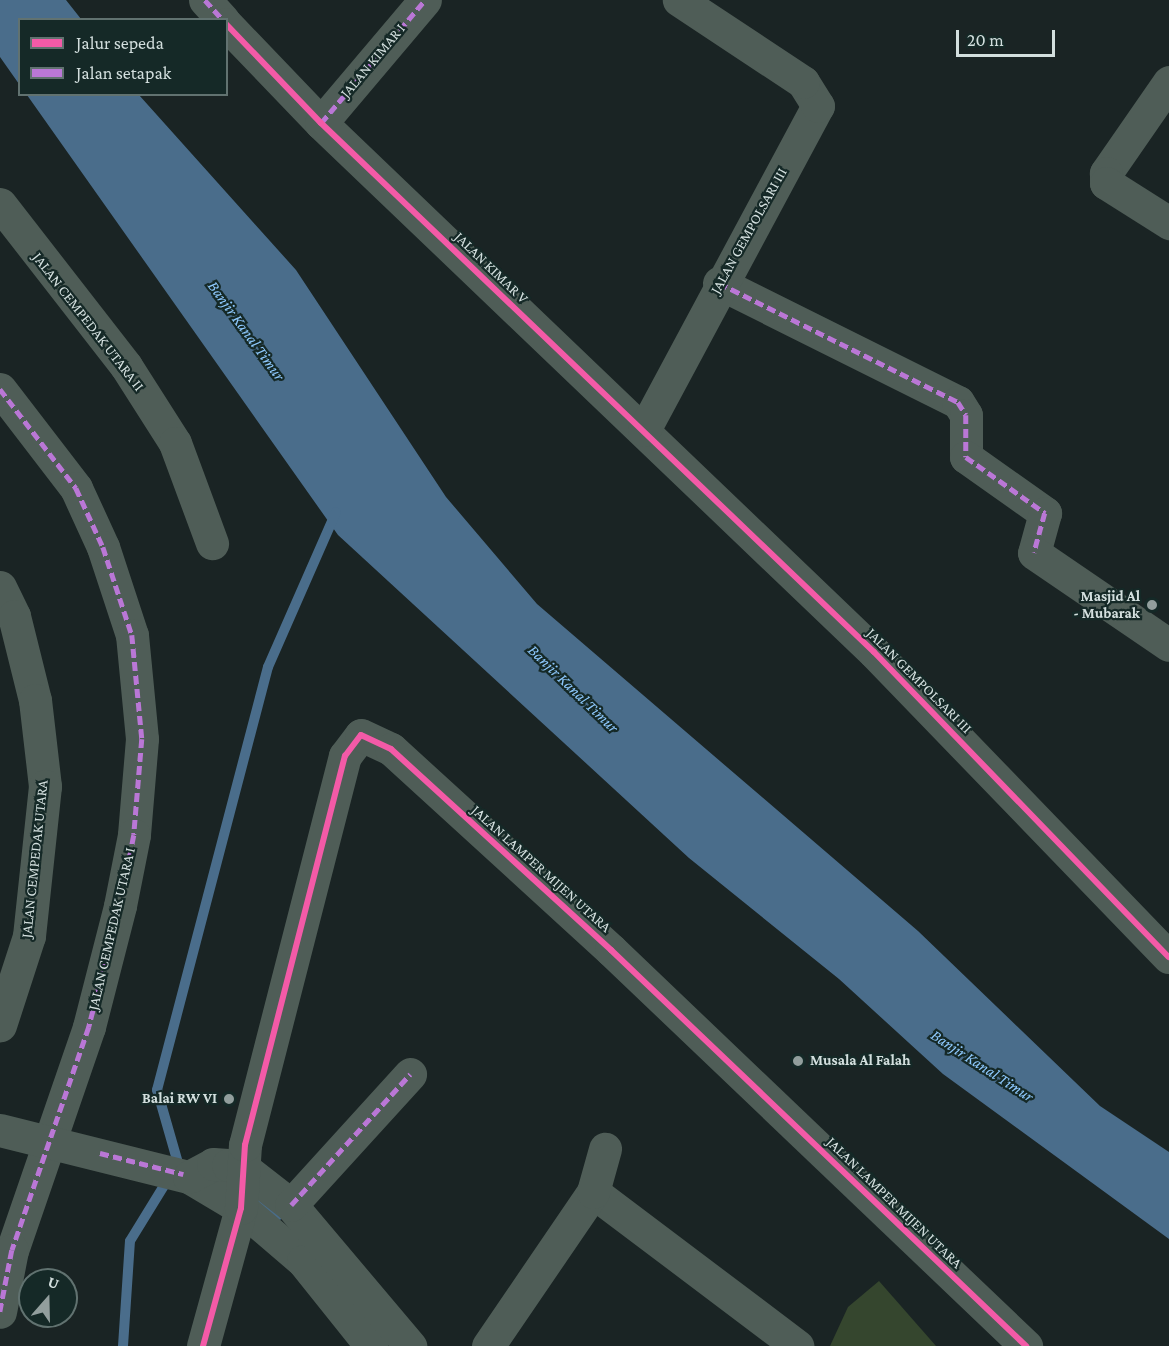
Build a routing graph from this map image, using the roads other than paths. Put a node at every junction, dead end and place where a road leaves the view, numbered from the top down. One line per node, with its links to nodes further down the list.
1 (206, 0): 4 (street)
2 (424, 0): 7 (street, JALAN KIMAR I)
3 (679, 0): 10 (street, JALAN GEMPOLSARI III)
4 (221, 18)
5 (228, 26): 7 (street)
6 (1169, 82): 9 (street)
7 (321, 123): 12 (street, JALAN KIMAR V)
8 (0, 204): 13 (street, JALAN CEMPEDAK UTARA II)
9 (1169, 223)
10 (719, 283): 12 (street, JALAN GEMPOLSARI III); 15 (street)
11 (0, 388): 20 (street, JALAN CEMPEDAK UTARA I)
12 (644, 430): 16 (street, JALAN GEMPOLSARI III)
13 (212, 543)
14 (0, 587): 17 (street, JALAN CEMPEDAK UTARA)
15 (1169, 645)
16 (1169, 957)
17 (0, 1024)
18 (410, 1074): 25 (street)
19 (0, 1130): 20 (street)
20 (50, 1140): 23 (street); 27 (street, JALAN CEMPEDAK UTARA I)
21 (606, 1149): 24 (street)
22 (246, 1170): 23 (street); 25 (street); 26 (street, JALAN LAMPER MIJEN UTARA); 33 (street, JALAN LAMPER MIJEN UTARA)
23 (186, 1176): 26 (street)
24 (593, 1191): 31 (street); 32 (street)
25 (291, 1205): 30 (street)
26 (241, 1208): 28 (street, JALAN LAMPER MIJEN UTARA); 29 (street)
27 (0, 1312)
28 (203, 1346)
29 (371, 1346)
30 (410, 1346)
31 (488, 1346)
32 (797, 1346)
33 (1026, 1346)

